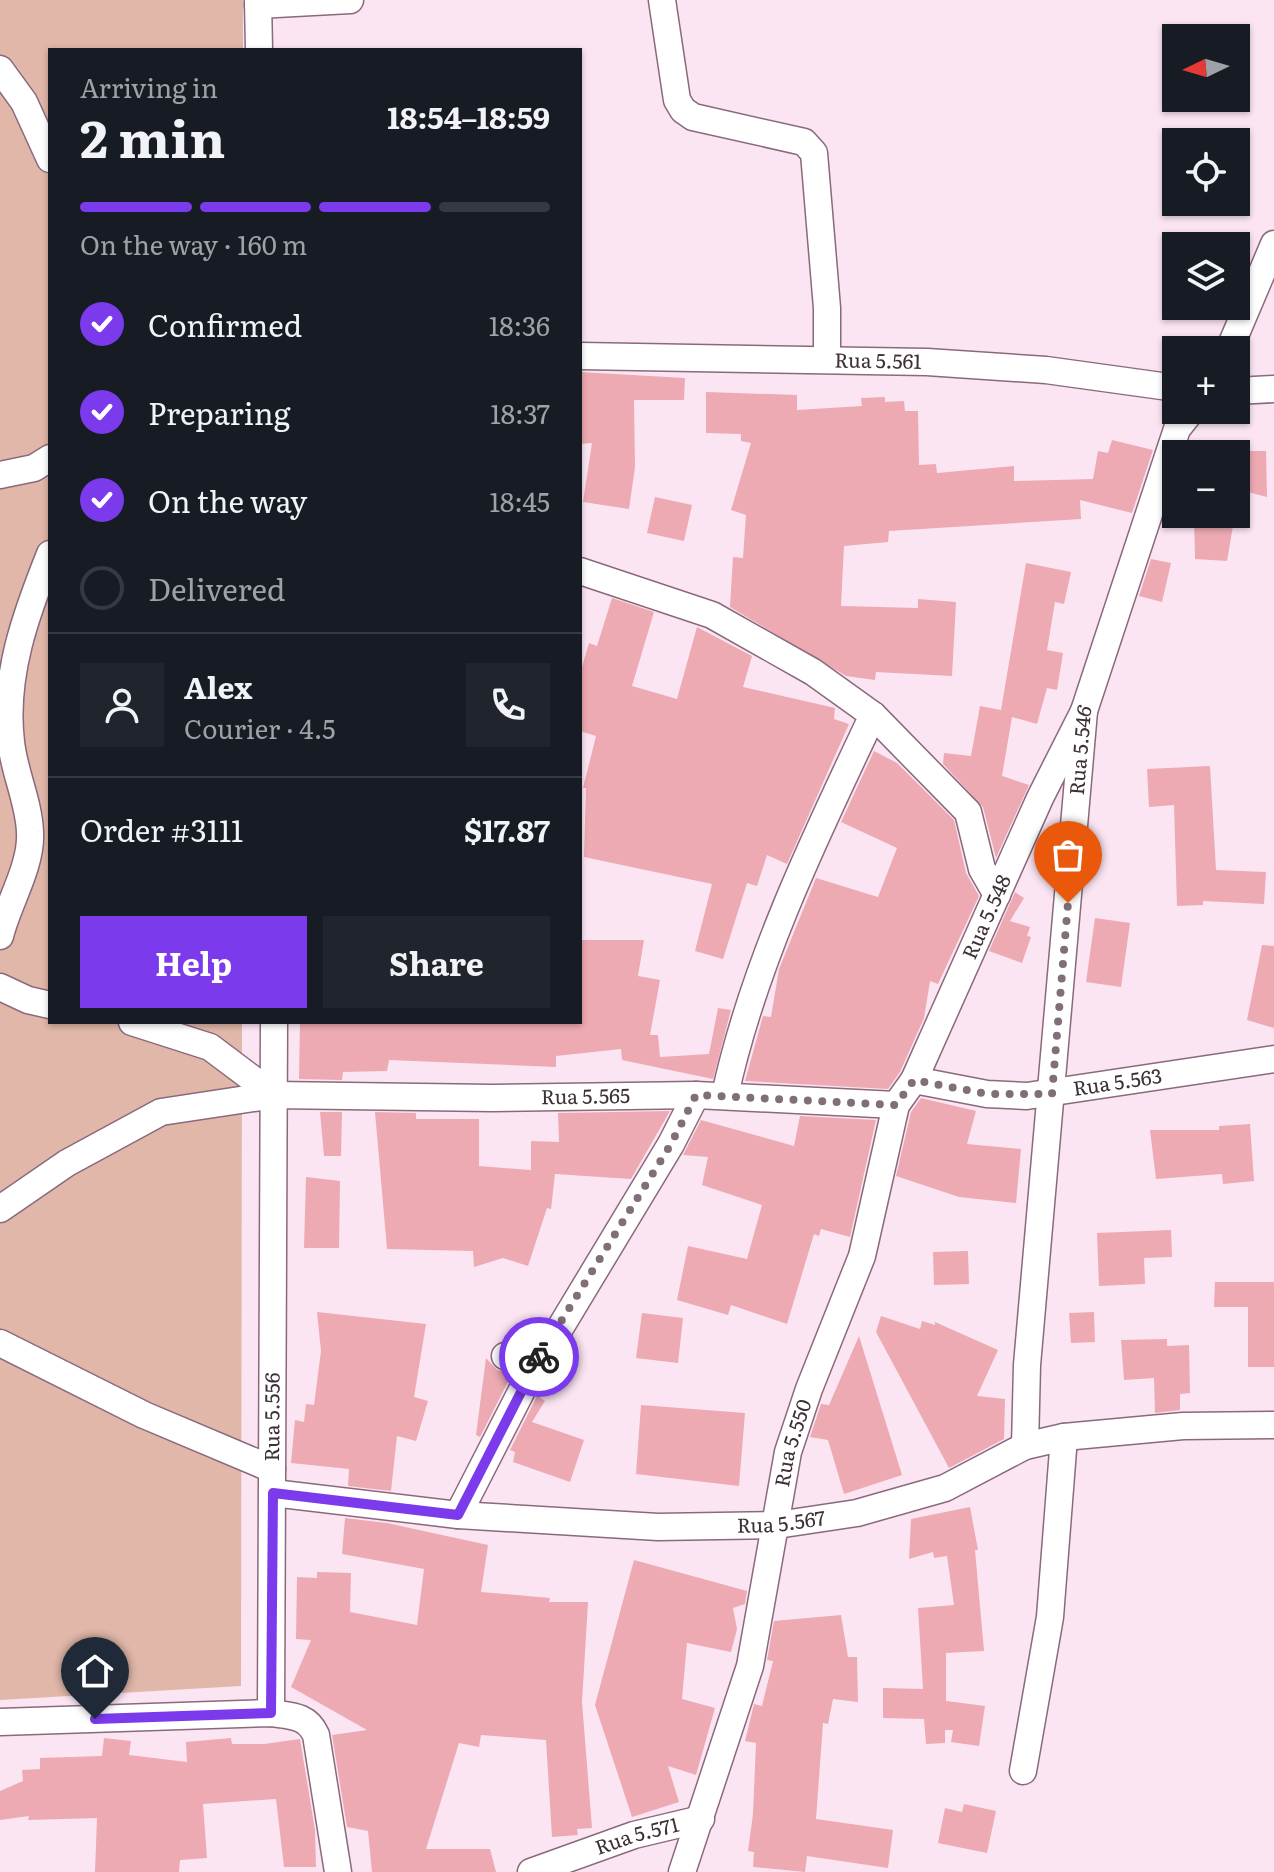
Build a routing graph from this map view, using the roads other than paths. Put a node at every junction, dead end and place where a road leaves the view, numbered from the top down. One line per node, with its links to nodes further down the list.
1 (350, 0): 3 (street)
2 (662, 0): 10 (street)
3 (258, 2): 4 (street)
4 (259, 48)
5 (0, 69): 6 (street)
6 (48, 155)
7 (1274, 244): 8 (street)
8 (1235, 336)
9 (582, 356): 10 (street, Rua 5.561)
10 (827, 358): 11 (street, Rua 5.561)
11 (1162, 386)
12 (1274, 389): 13 (street)
13 (1250, 390)
14 (1181, 424): 19 (street, Rua 5.546)
15 (48, 459): 16 (street)
16 (0, 475)
17 (48, 559): 22 (street)
18 (582, 572): 20 (street)
19 (1084, 711): 21 (street, Rua 5.548); 29 (street, Rua 5.546)
20 (873, 715): 21 (street); 32 (street)
21 (997, 895): 28 (street, Rua 5.548)
22 (0, 936)
23 (0, 987): 24 (street)
24 (48, 1005)
25 (138, 1024): 30 (street)
26 (274, 1024): 30 (street, Rua 5.556)
27 (1274, 1059): 29 (street, Rua 5.563)
28 (914, 1080): 29 (street, Rua 5.563); 33 (street, Rua 5.550)
29 (1052, 1094): 40 (street, Rua 5.546)
30 (274, 1095): 31 (street, Rua 5.565); 34 (street, Rua 5.565); 41 (street, Rua 5.556)
31 (696, 1095): 32 (street, Rua 5.565); 37 (street)
32 (725, 1095): 33 (street, Rua 5.565)
33 (896, 1105): 43 (street, Rua 5.550)
34 (0, 1209)
35 (0, 1343): 41 (street, Rua 5.567)
36 (505, 1356): 37 (street)
37 (539, 1357): 42 (street)
38 (1274, 1425): 39 (street, Rua 5.567)
39 (1064, 1437): 40 (street, Rua 5.567); 46 (street)
40 (1025, 1446): 43 (street, Rua 5.567)
41 (272, 1481): 42 (street, Rua 5.567); 44 (street, Rua 5.556)
42 (458, 1515): 43 (street, Rua 5.567)
43 (777, 1525): 47 (street, Rua 5.550)
44 (271, 1713): 45 (street); 48 (street)
45 (0, 1722)
46 (1023, 1771)
47 (701, 1819): 49 (street, Rua 5.571); 50 (street, Rua 5.550)
48 (338, 1872)
49 (531, 1872)
50 (682, 1872)

